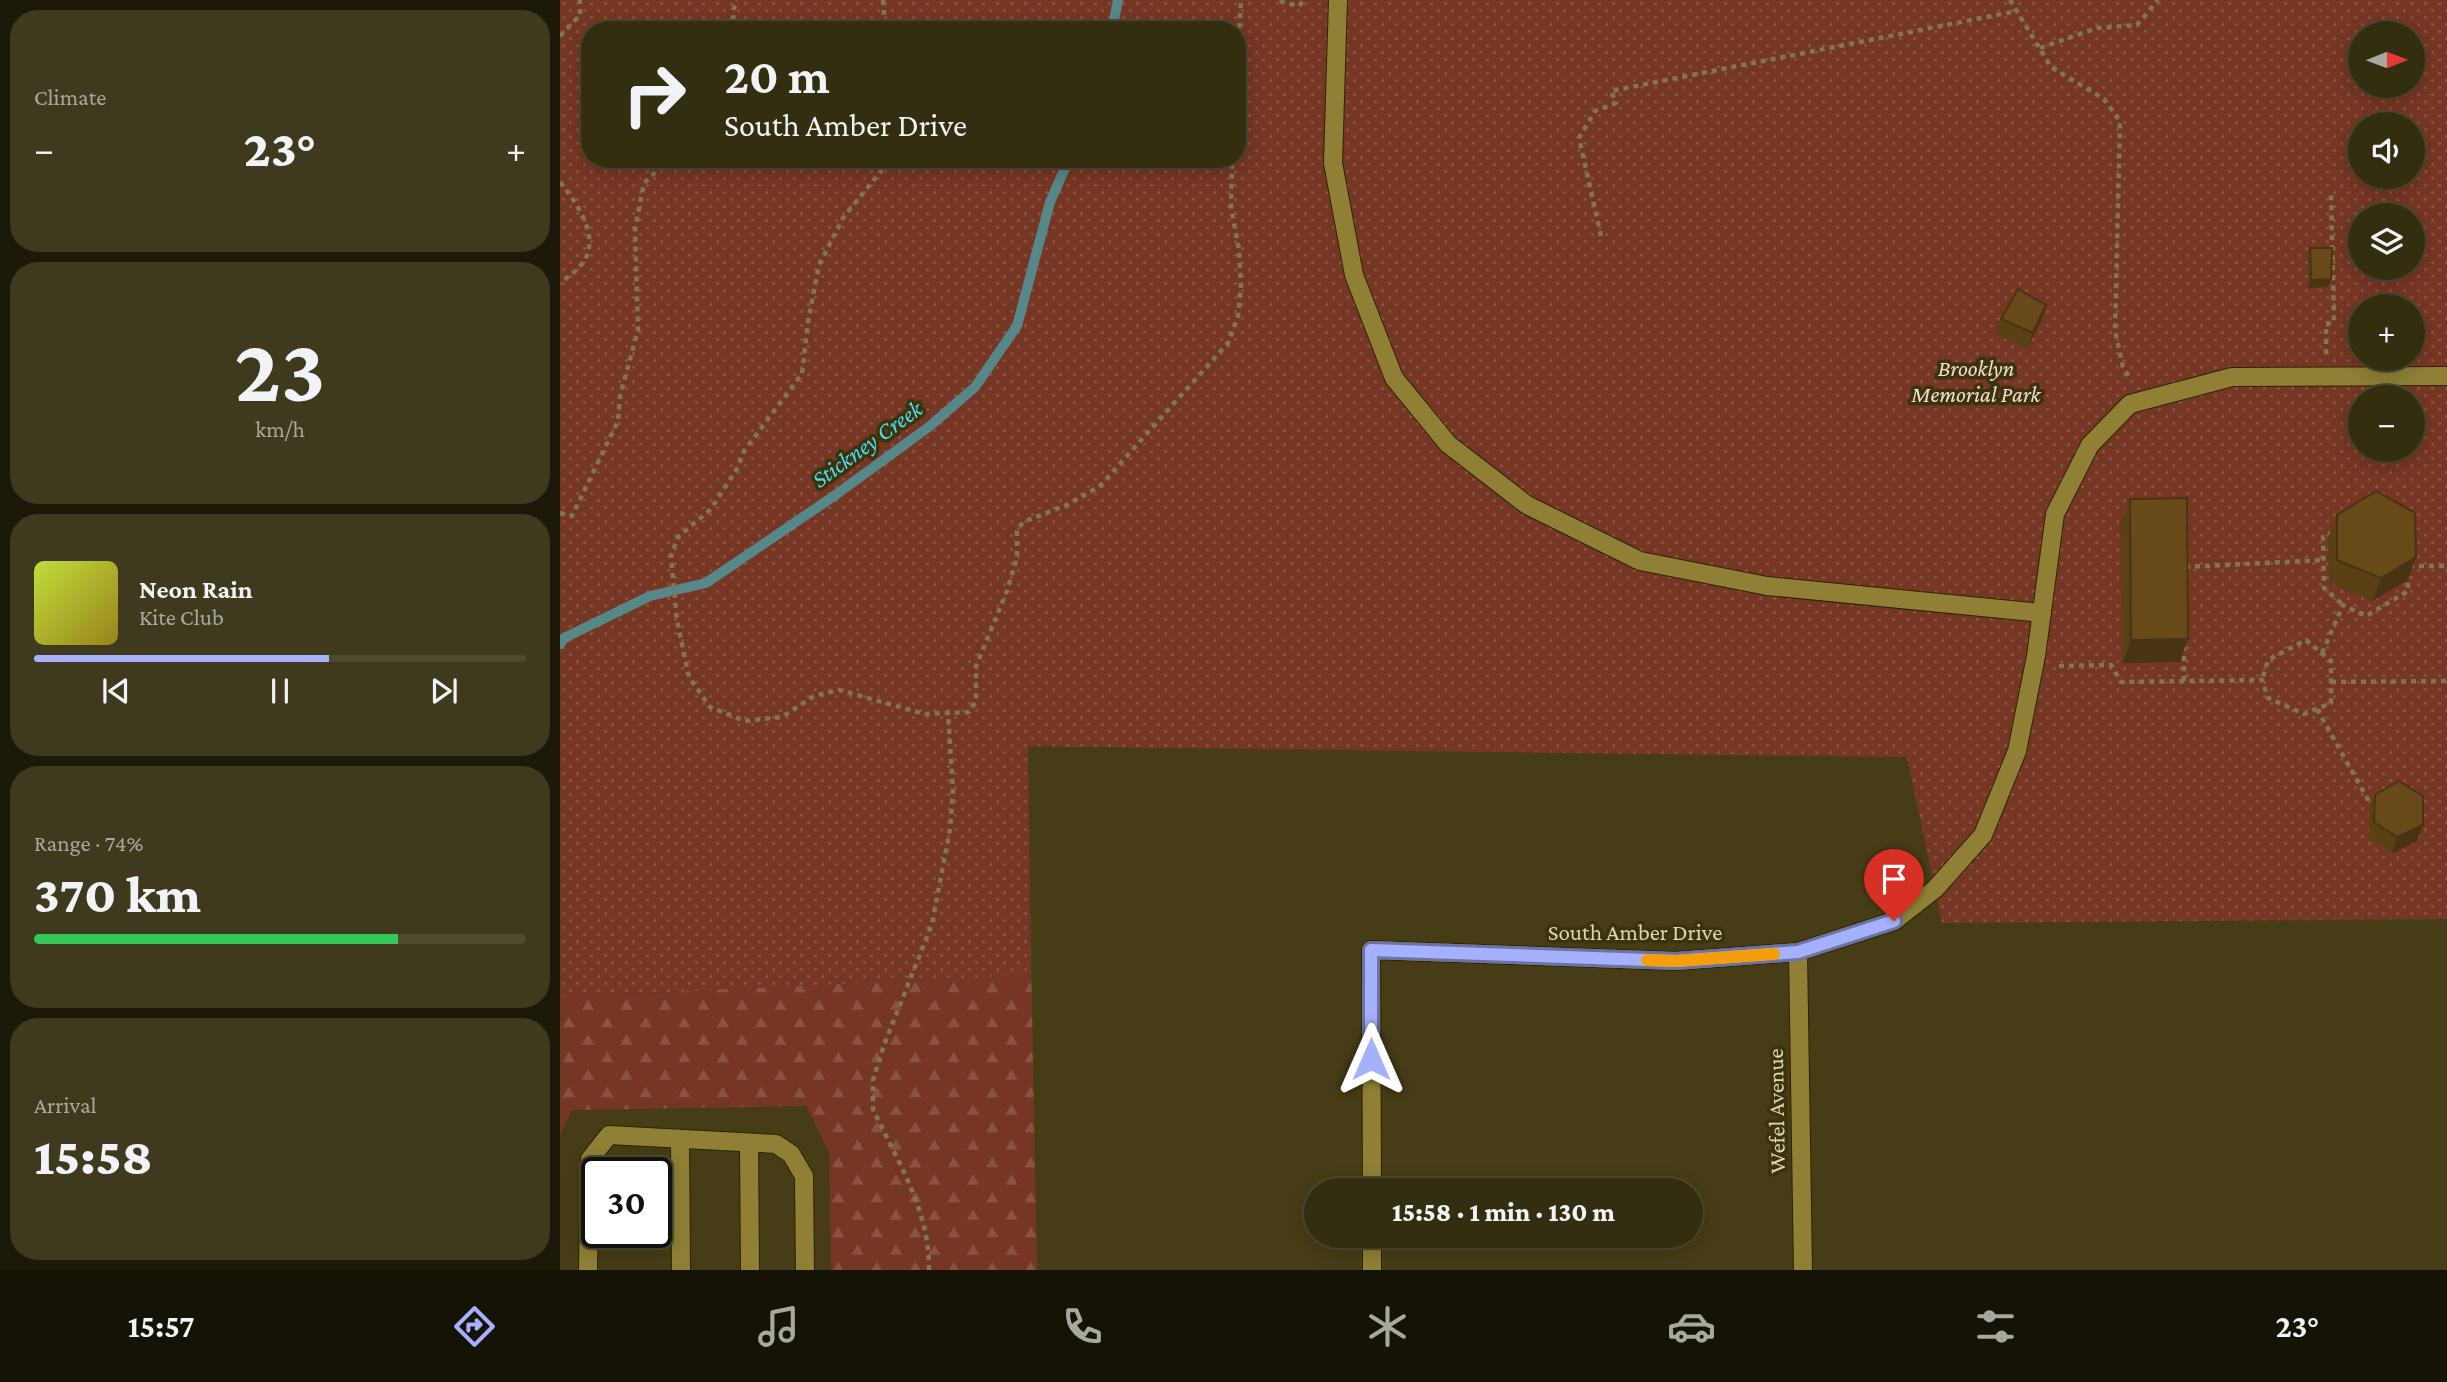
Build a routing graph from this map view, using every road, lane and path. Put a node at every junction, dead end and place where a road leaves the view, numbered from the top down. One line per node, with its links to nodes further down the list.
1 (580, 0): 14 (path)
2 (736, 0): 11 (path)
3 (883, 0): 12 (path)
4 (1241, 0): 13 (path)
5 (1281, 0): 6 (path)
6 (1304, 0)
7 (1338, 0): 34 (street)
8 (2010, 0): 10 (path)
9 (2158, 0): 15 (path)
10 (2017, 11): 15 (path); 21 (path)
11 (734, 21)
12 (884, 21)
13 (1240, 21)
14 (560, 36)
15 (2040, 48): 25 (path)
16 (660, 168): 26 (path)
17 (882, 168): 43 (path)
18 (1232, 168): 43 (path)
19 (560, 181): 22 (path)
20 (2331, 193): 23 (path)
21 (1601, 236)
22 (560, 283)
23 (2326, 376): 24 (street); 25 (street)
24 (2447, 376)
25 (2141, 401): 34 (street)
26 (560, 513)
27 (2335, 531): 29 (path)
28 (2409, 554): 30 (path)
29 (2323, 560): 32 (path); 33 (path)
30 (2408, 566): 31 (path); 33 (path)
31 (2447, 566)
32 (2185, 578)
33 (2343, 605): 36 (path)
34 (2042, 613): 37 (street)
35 (2184, 643): 39 (path)
36 (2322, 653): 38 (path); 41 (path)
37 (2034, 666): 39 (path); 45 (street, South Amber Drive)
38 (2262, 680): 39 (path); 42 (path)
39 (2184, 681)
40 (2447, 681): 41 (path)
41 (2331, 682): 42 (path)
42 (2317, 709): 44 (path)
43 (948, 713): 54 (path)
44 (2371, 805)
45 (1798, 952): 48 (street, South Amber Drive); 56 (street, Wefel Avenue)
46 (680, 1139): 47 (street); 50 (street); 51 (street)
47 (749, 1143): 52 (street); 53 (street)
48 (1372, 1178)
49 (1372, 1248): 55 (street)
50 (588, 1270)
51 (681, 1270)
52 (750, 1270)
53 (805, 1270)
54 (929, 1270)
55 (1372, 1270)
56 (1804, 1270)

